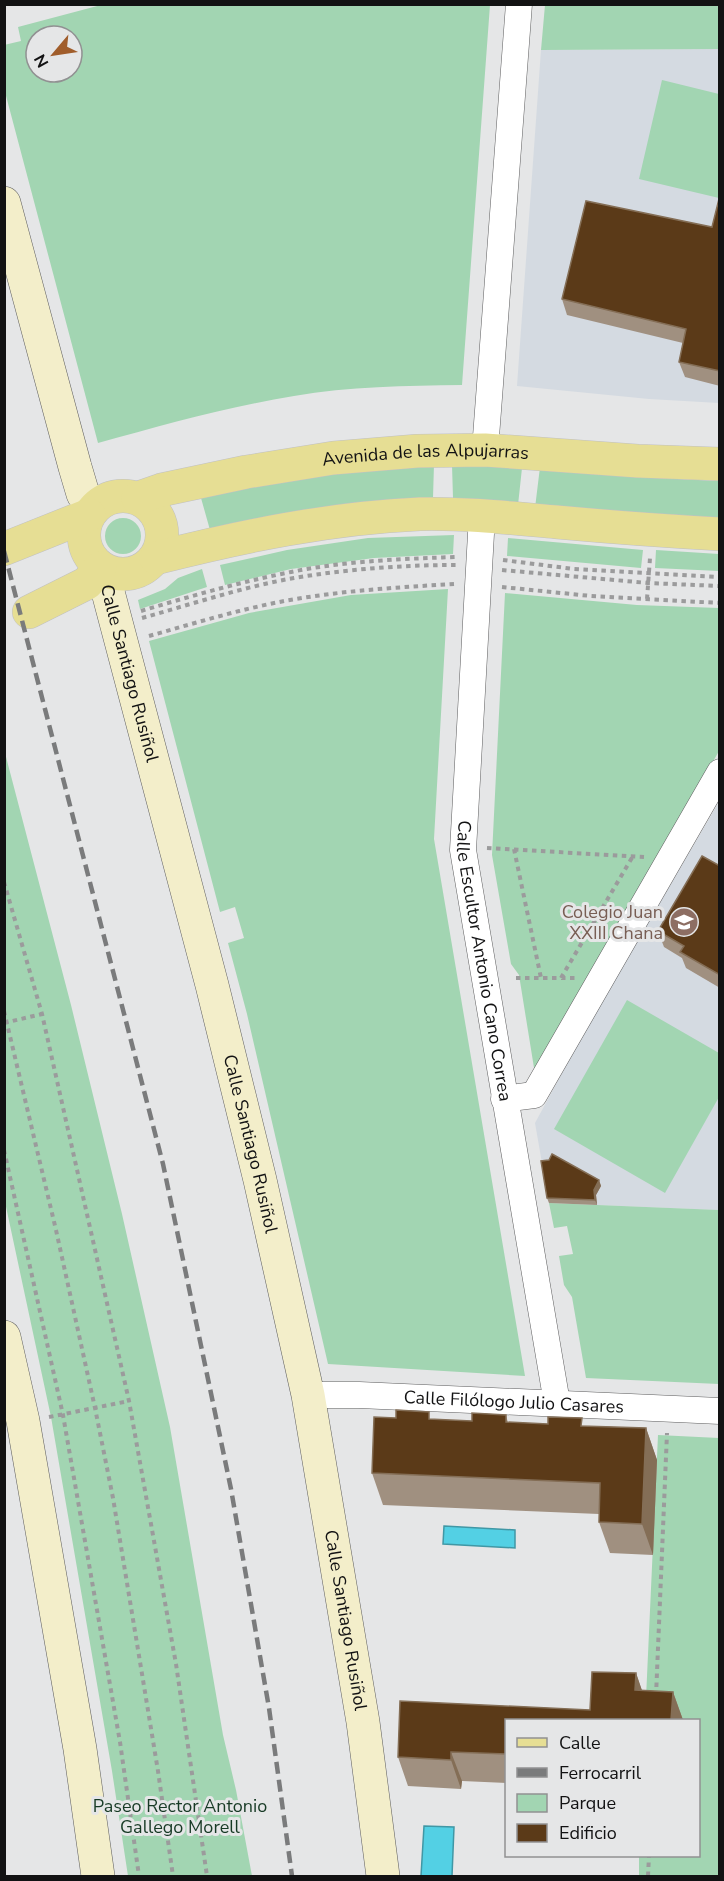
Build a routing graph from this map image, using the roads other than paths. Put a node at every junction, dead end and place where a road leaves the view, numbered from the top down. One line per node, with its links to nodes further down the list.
1 (519, 4): 3 (street)
2 (4, 203): 6 (street)
3 (485, 450): 4 (main road, Avenida de las Alpujarras); 5 (main road, Avenida de las Alpujarras)
4 (720, 464)
5 (138, 498): 6 (main road); 10 (main road)
6 (92, 511): 9 (main road); 11 (main road)
7 (482, 516): 8 (main road); 10 (main road); 14 (street, Calle Escultor Antonio Cano Correa)
8 (720, 534)
9 (4, 549)
10 (156, 558): 11 (main road)
11 (104, 570): 12 (main road); 17 (street, Calle Santiago Rusiñol)
12 (15, 618)
13 (720, 772): 14 (street)
14 (504, 1099): 18 (street, Calle Escultor Antonio Cano Correa)
15 (4, 1337): 16 (street)
16 (9, 1379): 21 (street)
17 (308, 1395): 18 (street, Calle Filólogo Julio Casares); 20 (street, Calle Santiago Rusiñol)
18 (557, 1403): 19 (street, Calle Filólogo Julio Casares)
19 (720, 1411)
20 (363, 1722): 22 (street, Calle Santiago Rusiñol); 23 (street, Calle Santiago Rusiñol)
21 (98, 1876)
22 (363, 1876)
23 (383, 1876)

